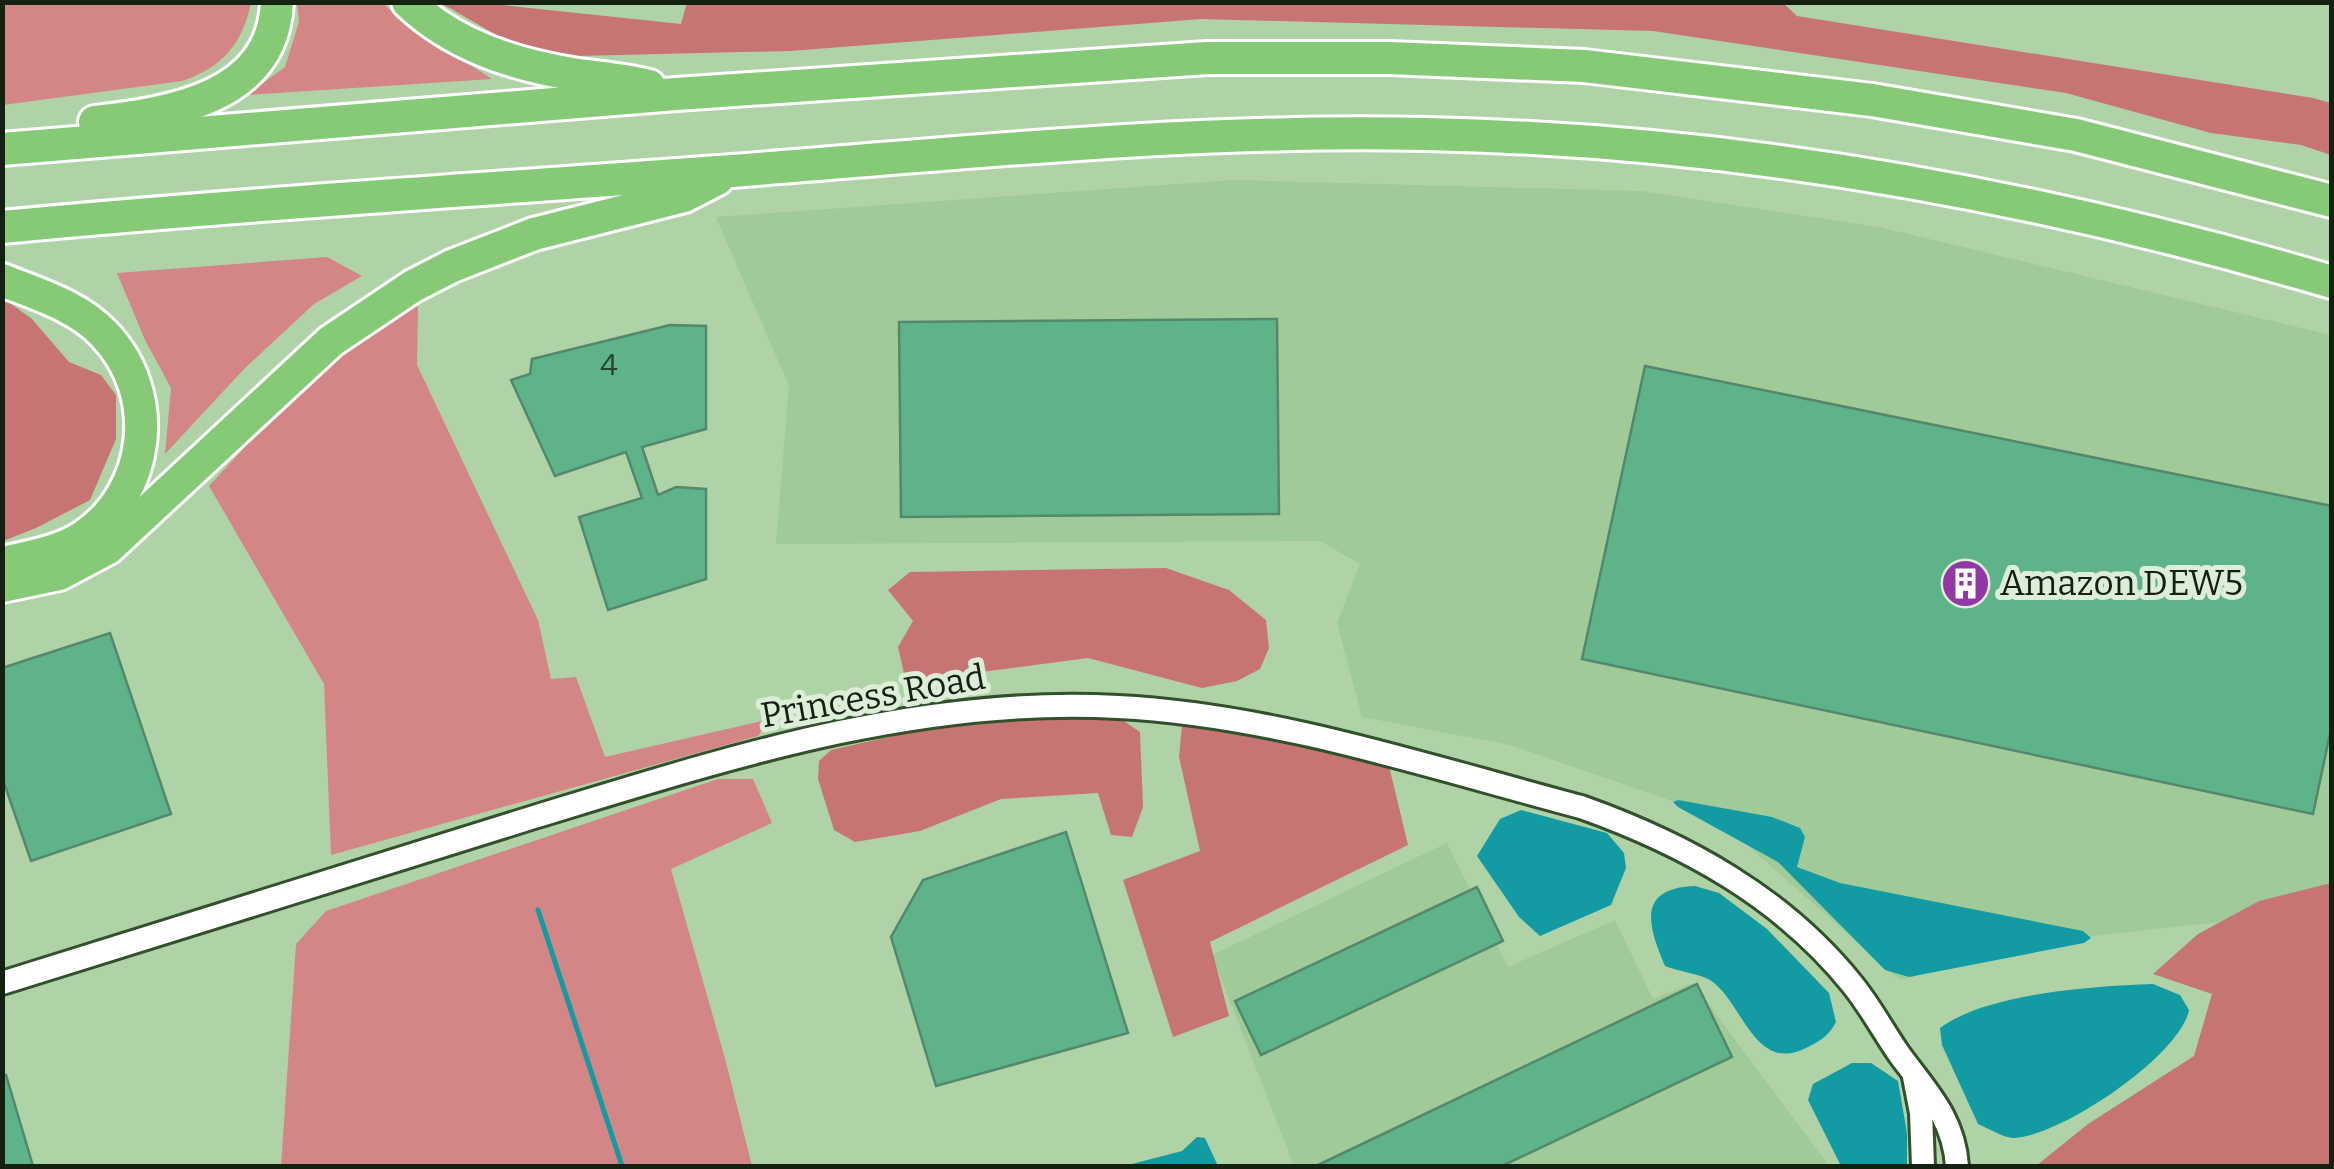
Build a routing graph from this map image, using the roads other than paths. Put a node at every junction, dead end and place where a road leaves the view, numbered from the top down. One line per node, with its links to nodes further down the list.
1 (277, 2): 4 (highway)
2 (408, 2): 3 (highway)
3 (676, 94): 4 (highway); 7 (highway)
4 (18, 148)
5 (735, 170): 9 (highway); 11 (highway); 13 (highway)
6 (2332, 178): 7 (highway)
7 (2280, 186): 8 (highway)
8 (2332, 201)
9 (2, 228)
10 (2, 280): 12 (highway)
11 (2332, 282)
12 (2, 564)
13 (2, 586)
14 (2, 984): 15 (street, Princess Road)
15 (1914, 1074): 16 (street, Princess Road); 17 (street, Princess Road)
16 (1923, 1166)
17 (1957, 1166)

